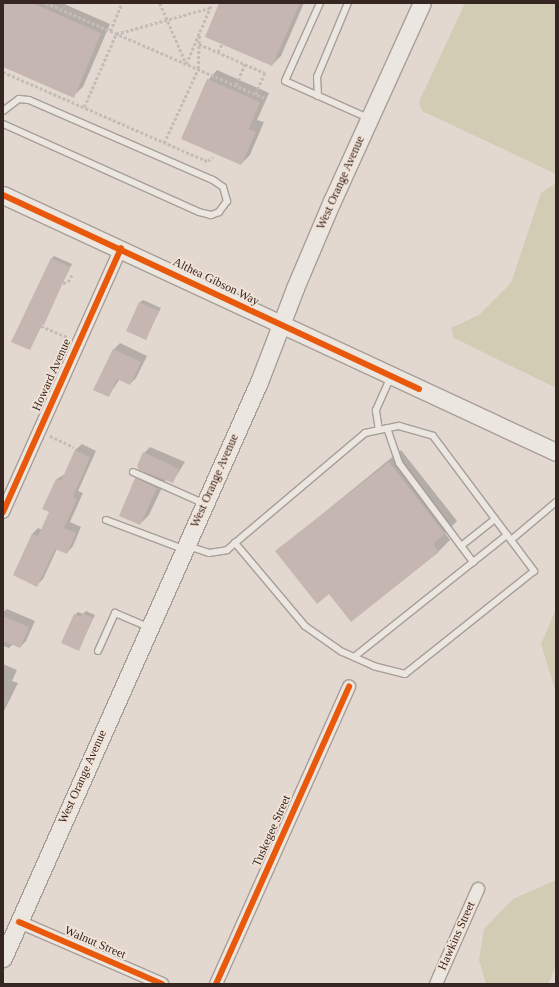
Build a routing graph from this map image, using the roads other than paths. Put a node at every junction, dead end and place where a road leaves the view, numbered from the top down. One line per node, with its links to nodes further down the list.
1 (320, 3): 4 (lane)
2 (348, 3): 4 (lane)
3 (422, 3): 6 (main road, West Orange Avenue)
4 (318, 96): 6 (lane)
5 (3, 111): 7 (lane)
6 (371, 118): 10 (main road, West Orange Avenue)
7 (3, 124)
8 (3, 195): 9 (main road, Althea Gibson Way)
9 (121, 248): 10 (main road, Althea Gibson Way); 18 (street, Howard Avenue)
10 (281, 325): 11 (main road, Althea Gibson Way); 17 (main road, West Orange Avenue)
11 (391, 376): 13 (lane); 14 (main road, Althea Gibson Way)
12 (386, 428): 13 (lane); 19 (lane); 23 (lane)
13 (379, 430): 22 (lane)
14 (556, 452)
15 (133, 472): 17 (lane)
16 (556, 502): 21 (lane)
17 (205, 504): 24 (main road, West Orange Avenue)
18 (3, 512)
19 (495, 519): 21 (lane); 23 (lane)
20 (106, 520): 24 (lane)
21 (509, 537): 25 (lane); 28 (lane)
22 (235, 543): 24 (lane); 28 (lane)
23 (461, 546): 25 (lane)
24 (185, 548): 26 (main road, West Orange Avenue)
25 (473, 562): 28 (lane)
26 (150, 628): 27 (lane); 31 (main road, West Orange Avenue)
27 (98, 651)
28 (354, 657)
29 (349, 686): 34 (street, Tuskegee Street)
30 (478, 889): 35 (street, Hawkins Street)
31 (19, 922): 32 (main road, West Orange Avenue); 33 (street, Walnut Street)
32 (3, 958)
33 (162, 984)
34 (216, 984)
35 (436, 984)

